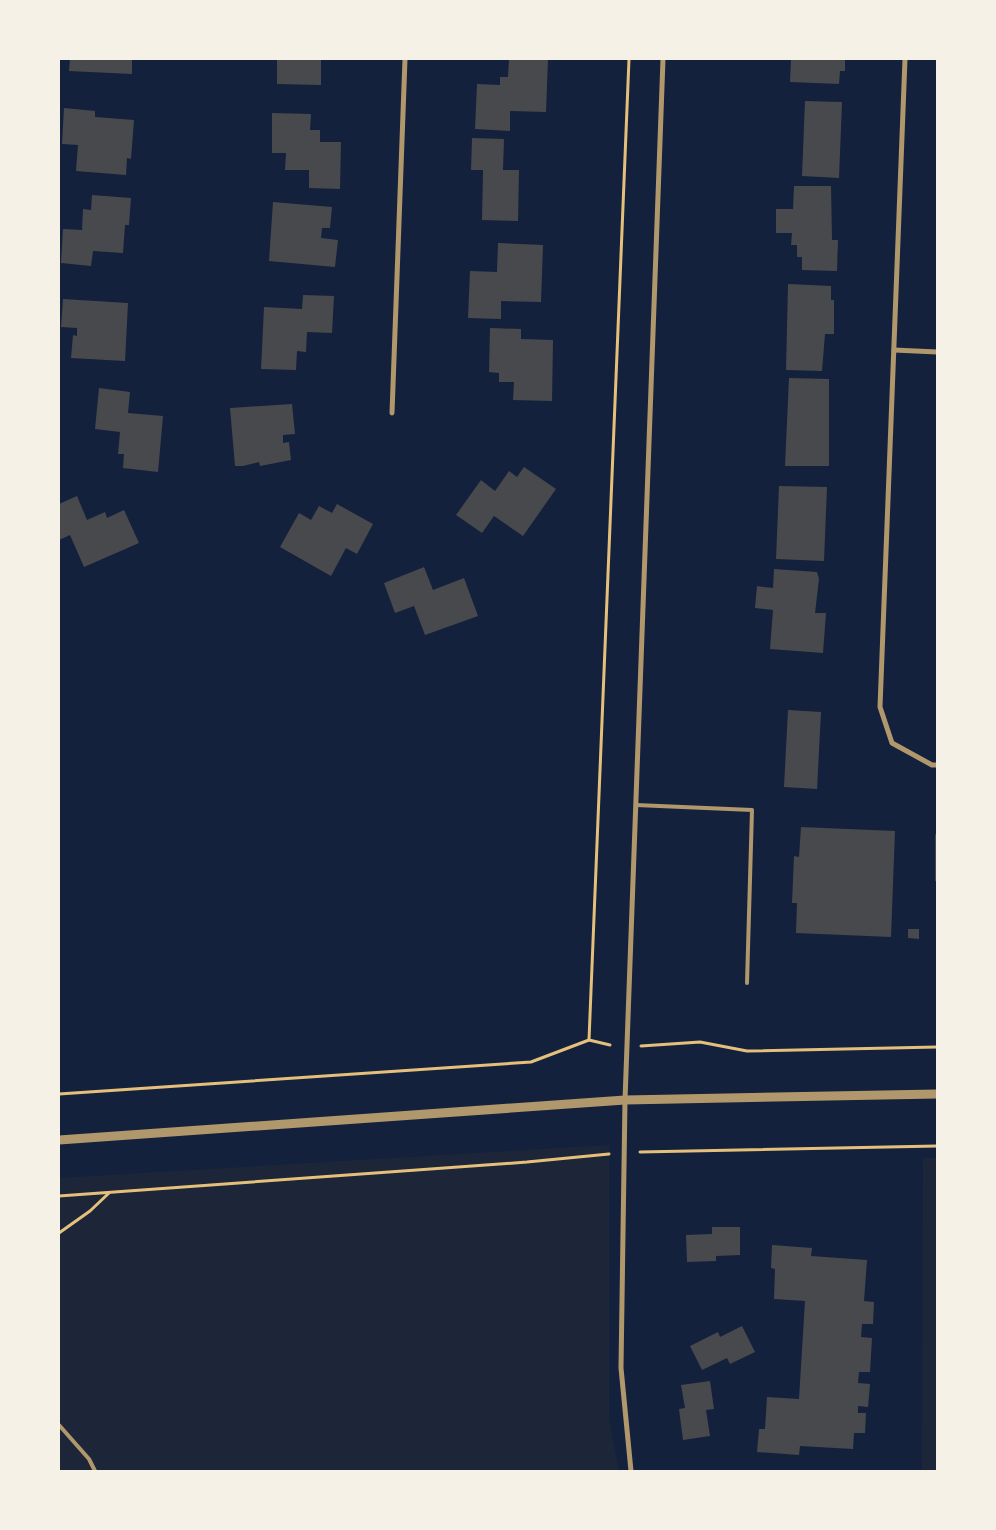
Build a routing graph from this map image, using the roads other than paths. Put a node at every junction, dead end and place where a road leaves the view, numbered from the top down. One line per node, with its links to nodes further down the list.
1 (405, 59): 6 (street)
2 (663, 59): 8 (street)
3 (904, 59): 4 (street)
4 (894, 350): 5 (street); 7 (street)
5 (937, 352)
6 (392, 413)
7 (937, 765)
8 (636, 805): 9 (lane); 11 (street)
9 (747, 982)
10 (937, 1094): 11 (street)
11 (625, 1100): 12 (street); 15 (street)
12 (59, 1140)
13 (59, 1424): 14 (lane)
14 (95, 1471)
15 (631, 1471)

